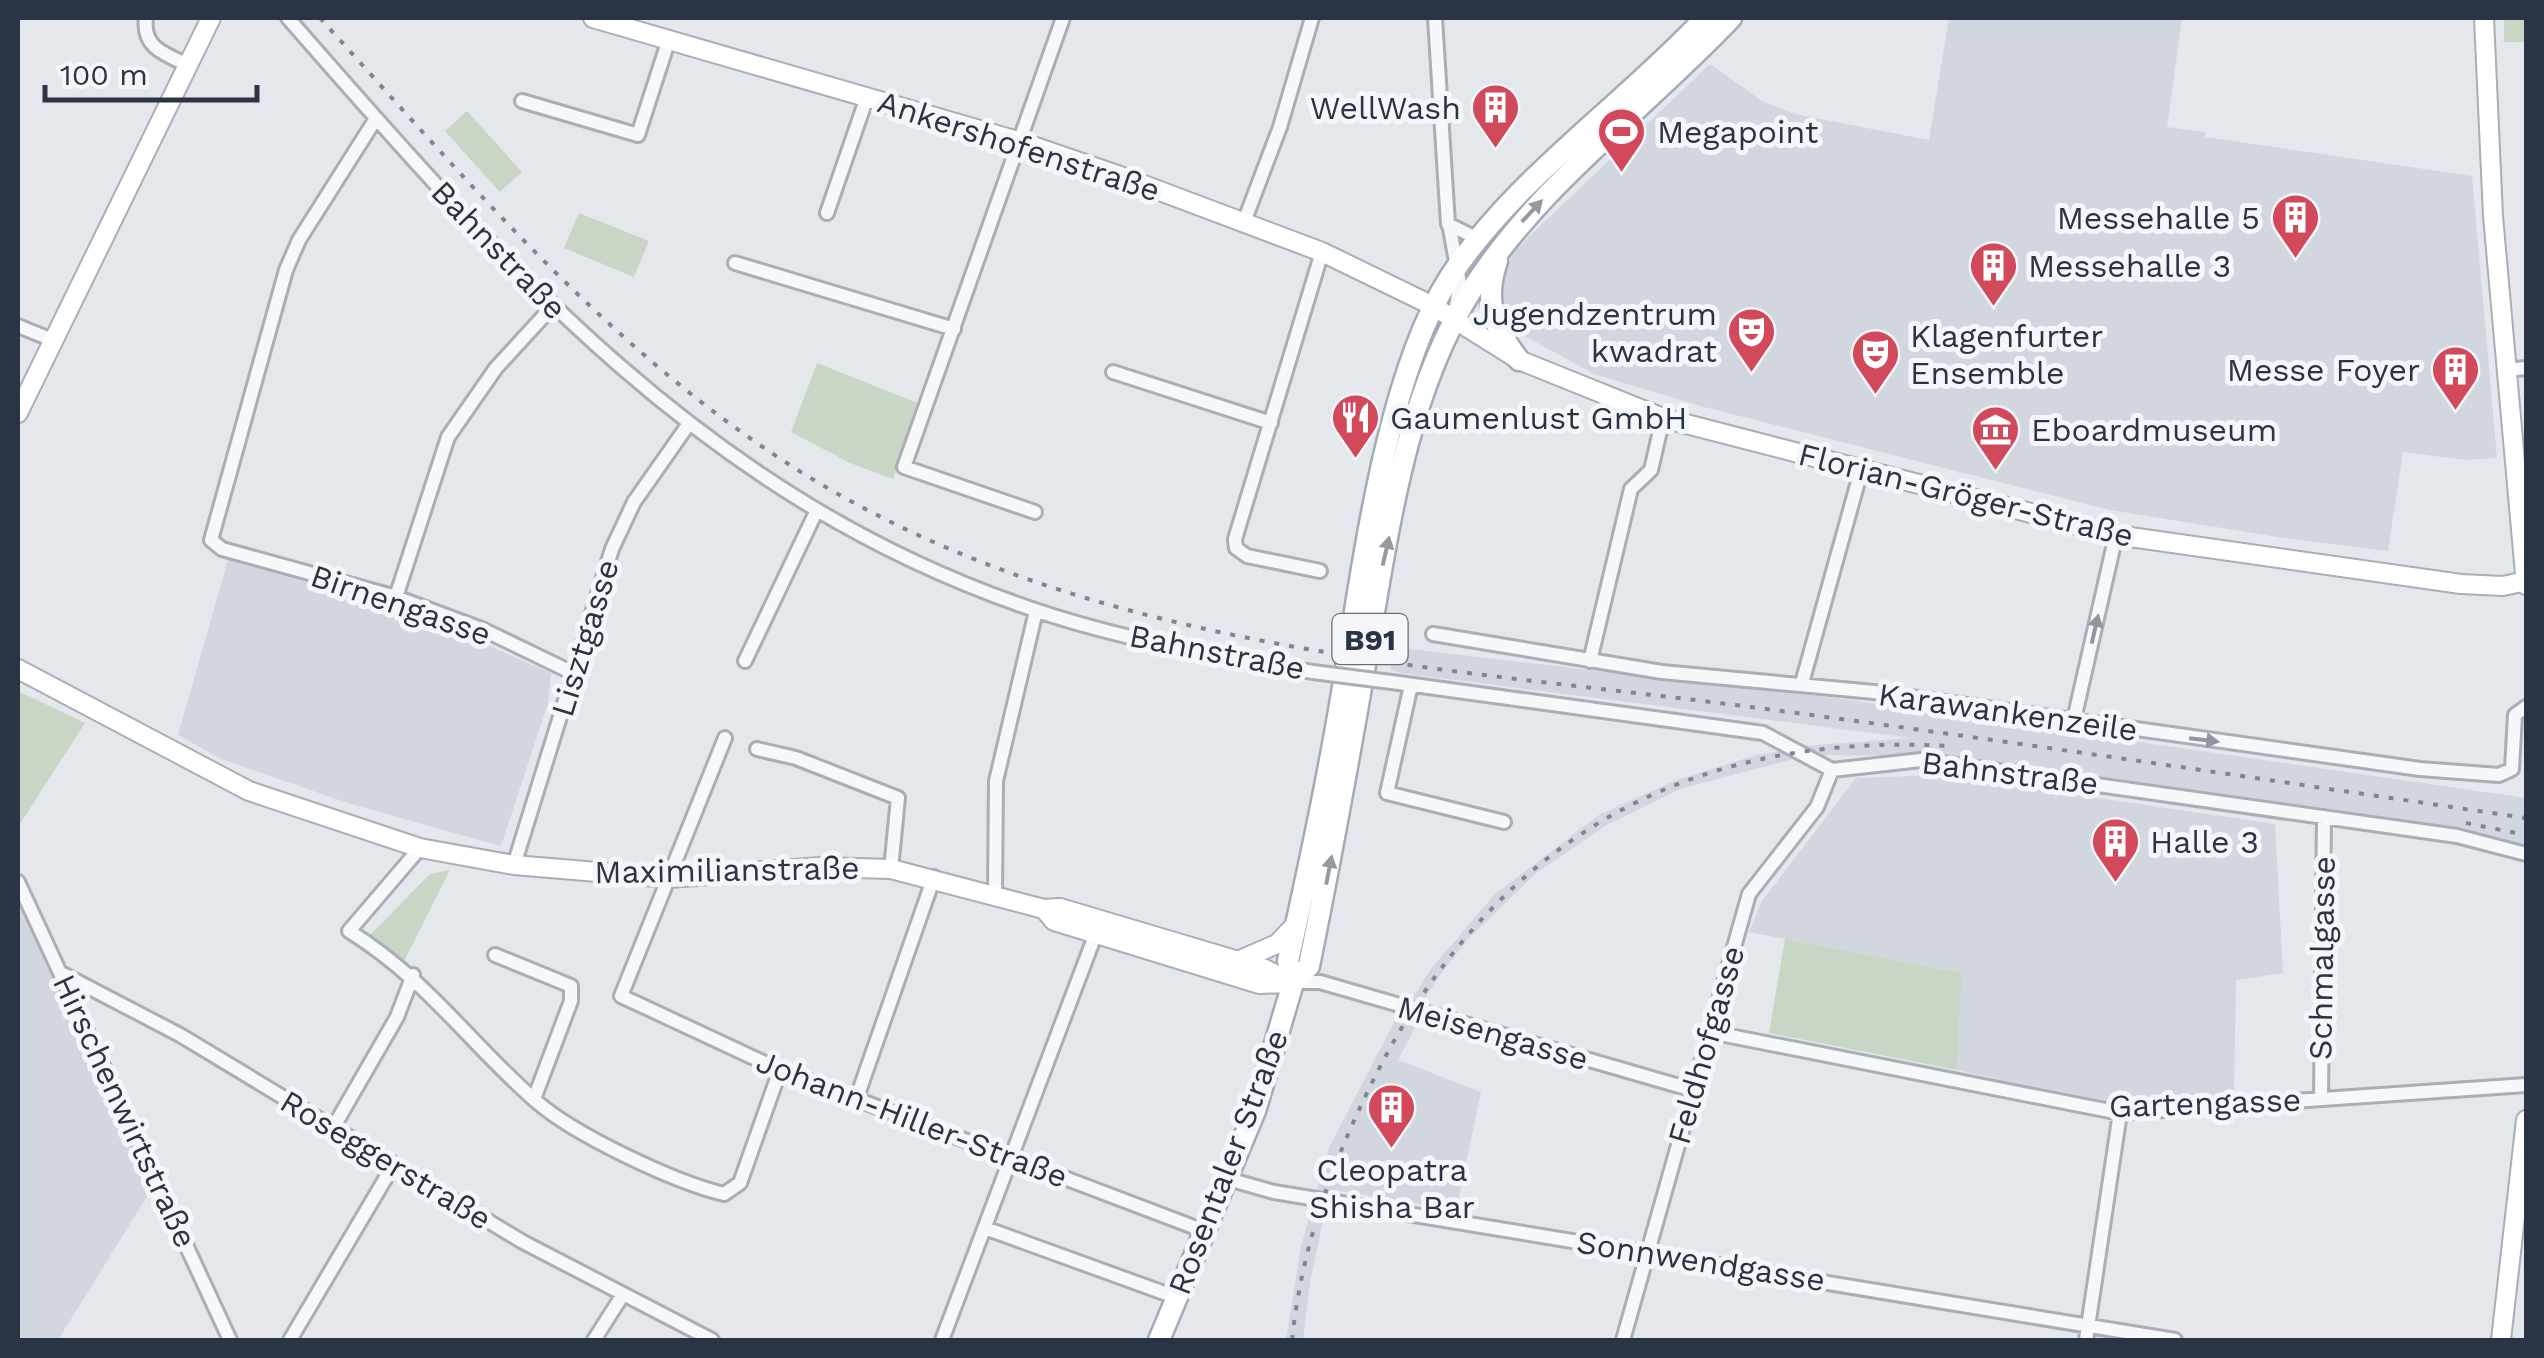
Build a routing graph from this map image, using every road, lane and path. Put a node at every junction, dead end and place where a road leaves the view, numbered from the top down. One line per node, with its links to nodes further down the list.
1 (146, 18): 12 (street)
2 (211, 18): 12 (street)
3 (593, 18): 11 (street, Ankershofenstraße)
4 (1063, 18): 16 (street)
5 (1312, 18): 18 (street)
6 (1435, 18): 19 (street)
7 (1705, 18): 20 (main road, B91)
8 (1731, 18): 21 (main road, B91, one-way to 8)
9 (2484, 18): 32 (street)
10 (290, 19): 15 (street, Bahnstraße)
11 (669, 40): 13 (street, Ankershofenstraße); 14 (street)
12 (188, 65): 29 (street)
13 (868, 97): 16 (street, Ankershofenstraße); 17 (street)
14 (522, 101)
15 (375, 120): 26 (street, Bahnstraße); 44 (street, Birnengasse)
16 (1021, 142): 18 (street, Ankershofenstraße); 28 (street)
17 (827, 213)
18 (1244, 222): 22 (street, Ankershofenstraße)
19 (1450, 229): 20 (street); 24 (street)
20 (1478, 240): 24 (main road, B91)
21 (1502, 248): 24 (main road, B91); 30 (main road)
22 (1322, 252): 25 (street, Ankershofenstraße); 36 (street)
23 (735, 263): 28 (street)
24 (1460, 300): 25 (main road, B91); 25 (street, Florian-Gröger-Straße); 30 (street, Florian-Gröger-Straße); 73 (main road, B91, one-way to 24)
25 (1433, 306): 69 (main road, B91)
26 (552, 307): 37 (street, Bahnstraße); 44 (street)
27 (18, 326): 29 (street)
28 (954, 329): 40 (street)
29 (55, 341): 34 (street)
30 (1519, 360): 35 (street, Florian-Gröger-Straße)
31 (2526, 368): 32 (street)
32 (2506, 370): 43 (street)
33 (1113, 372): 36 (street)
34 (18, 412)
35 (1663, 418): 38 (street, Florian-Gröger-Straße); 48 (street)
36 (1271, 423): 42 (street)
37 (688, 425): 39 (street, Bahnstraße); 50 (street, Lisztgasse)
38 (1862, 470): 41 (street, Florian-Gröger-Straße); 51 (street)
39 (816, 512): 45 (street, Bahnstraße); 47 (street)
40 (1035, 512)
41 (2116, 534): 43 (street, Florian-Gröger-Straße); 54 (street, one-way to 41)
42 (1320, 571)
43 (2526, 582)
44 (396, 597): 50 (street, Birnengasse)
45 (1036, 611): 52 (street, Bahnstraße, bridge); 67 (street)
46 (1433, 634): 48 (street, Karawankenzeile)
47 (745, 661)
48 (1590, 661): 51 (street, Karawankenzeile)
49 (18, 670): 60 (street, Maximilianstraße)
50 (575, 674): 62 (street, Lisztgasse)
51 (1802, 683): 54 (street, Karawankenzeile)
52 (1405, 684): 57 (street, Bahnstraße); 59 (street)
53 (2526, 707): 54 (street, Karawankenzeile, one-way to 53)
54 (2073, 724)
55 (725, 738): 65 (street)
56 (758, 749): 63 (street)
57 (1832, 770): 58 (street, Bahnstraße); 77 (street, Feldhofgasse)
58 (2324, 818): 61 (street, Bahnstraße); 82 (street, Schmalgasse)
59 (1504, 822)
60 (420, 848): 62 (street, Maximilianstraße); 75 (street)
61 (2526, 854)
62 (514, 865): 65 (street, Maximilianstraße)
63 (891, 870): 64 (street, Maximilianstraße); 65 (street, Maximilianstraße)
64 (934, 877): 67 (street, Maximilianstraße); 83 (street)
65 (670, 878): 78 (street, Johann-Hiller-Straße)
66 (18, 882): 74 (street, Hirschenwirtstraße)
67 (995, 894): 68 (street, Maximilianstraße)
68 (1044, 909): 70 (street, Maximilianstraße); 72 (street, Maximilianstraße)
69 (1296, 923): 72 (street); 73 (main road, B91)
70 (1096, 934): 76 (street, Maximilianstraße); 87 (street)
71 (495, 955): 81 (street)
72 (1234, 961): 76 (street, Maximilianstraße)
73 (1299, 964): 76 (main road)
74 (63, 974): 86 (street, Roseggerstraße); 96 (street, Hirschenwirtstraße)
75 (413, 975): 81 (street); 86 (street)
76 (1292, 983): 80 (street, Meisengasse); 89 (main road, Rosentaler Straße)
77 (1710, 1032): 80 (street, Feldhofgasse); 84 (street, Gartengasse)
78 (780, 1070): 81 (street); 83 (street, Johann-Hiller-Straße)
79 (2526, 1085): 82 (street, Gartengasse)
80 (1692, 1090): 92 (street, Feldhofgasse)
81 (534, 1099)
82 (2321, 1099): 84 (street, Gartengasse)
83 (856, 1100): 87 (street, Johann-Hiller-Straße)
84 (2120, 1112): 95 (street)
85 (2526, 1121): 104 (street)
86 (333, 1128): 88 (street, Roseggerstraße)
87 (1012, 1159): 90 (street); 91 (street, Johann-Hiller-Straße)
88 (394, 1164): 93 (street, Roseggerstraße); 97 (street)
89 (1228, 1179): 91 (main road, Rosentaler Straße); 92 (street, Sonnwendgasse)
90 (985, 1228): 94 (street); 100 (street)
91 (1207, 1232): 94 (main road, Rosentaler Straße)
92 (1648, 1252): 95 (street, Sonnwendgasse); 102 (street, Feldhofgasse)
93 (622, 1296): 98 (street); 99 (street, Roseggerstraße)
94 (1178, 1298): 101 (main road, Rosentaler Straße)
95 (2087, 1333): 103 (street, Sonnwendgasse)
96 (230, 1340)
97 (290, 1340)
98 (594, 1340)
99 (712, 1340)
100 (942, 1340)
101 (1159, 1340)
102 (1623, 1340)
103 (2175, 1340)
104 (2501, 1340)

